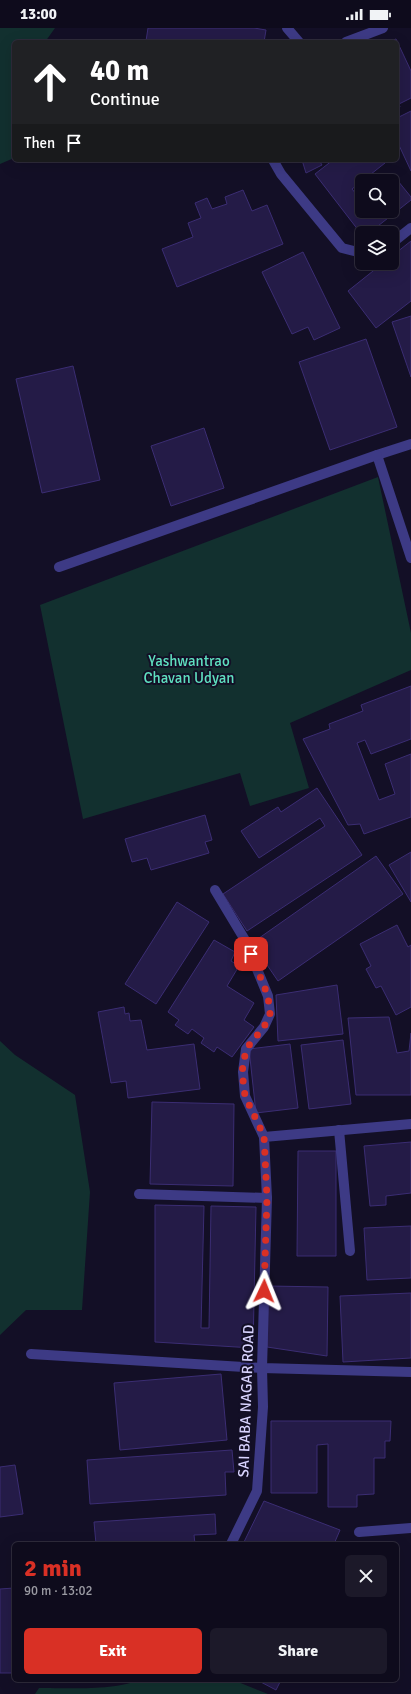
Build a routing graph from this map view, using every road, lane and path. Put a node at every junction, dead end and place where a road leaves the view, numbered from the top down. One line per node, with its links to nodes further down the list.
1 (287, 28): 3 (street)
2 (383, 28): 4 (street)
3 (297, 40)
4 (351, 40)
5 (274, 162): 8 (street)
6 (411, 228): 7 (street)
7 (399, 238)
8 (355, 251)
9 (411, 444): 10 (street)
10 (377, 455): 11 (street); 12 (street)
11 (411, 558)
12 (59, 567)
13 (215, 890): 16 (street)
14 (411, 1124): 15 (street)
15 (339, 1130): 16 (street); 19 (street)
16 (264, 1136): 18 (street, SAI BABA NAGAR ROAD)
17 (139, 1194): 18 (street)
18 (267, 1198): 21 (street, SAI BABA NAGAR ROAD)
19 (350, 1251)
20 (31, 1354): 21 (street)
21 (262, 1368): 22 (street); 25 (street, SAI BABA NAGAR ROAD)
22 (411, 1372)
23 (411, 1528): 24 (street)
24 (359, 1532)
25 (232, 1542)

